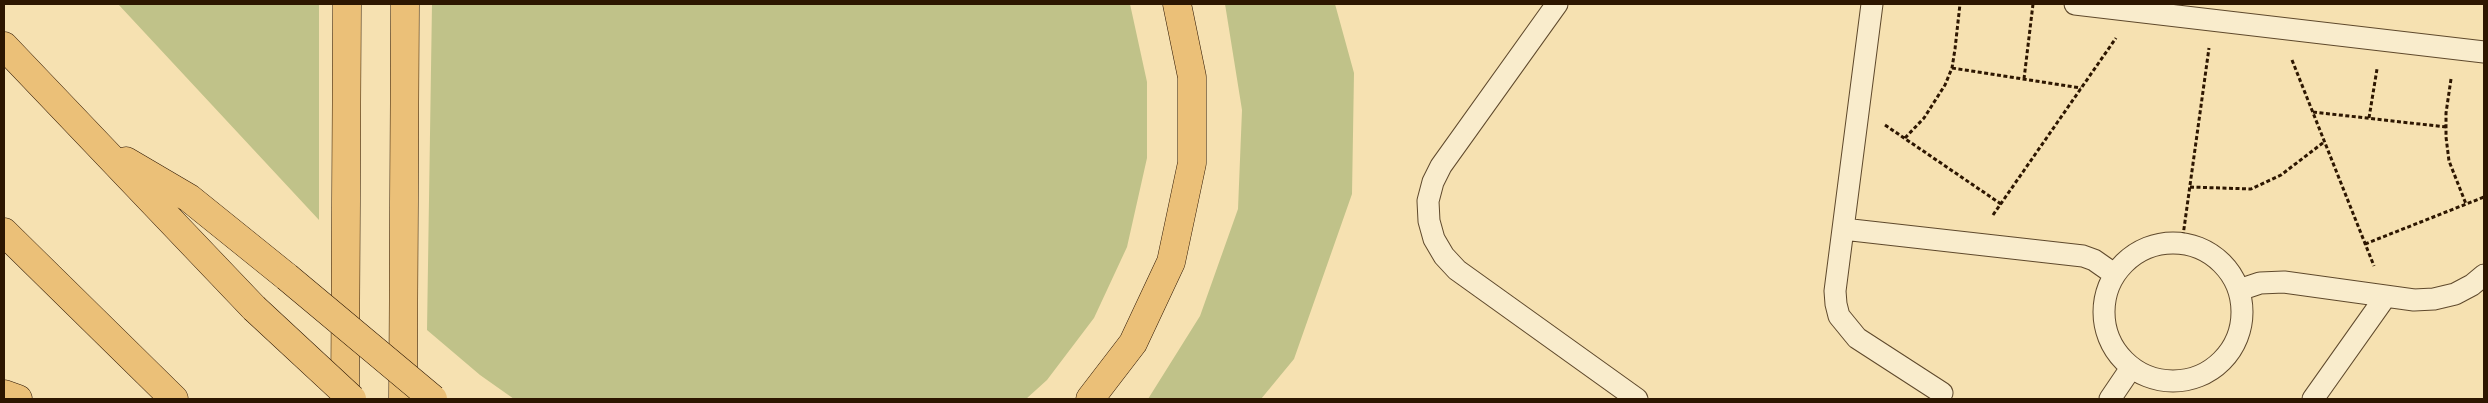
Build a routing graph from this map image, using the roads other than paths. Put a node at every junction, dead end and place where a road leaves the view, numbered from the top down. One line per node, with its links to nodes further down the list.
1 (348, 4): 21 (highway)
2 (405, 4): 23 (highway)
3 (1177, 4): 25 (highway)
4 (1557, 4): 26 (lane)
5 (1872, 4): 10 (lane)
6 (2075, 4): 8 (lane)
7 (4, 46): 9 (highway)
8 (2484, 52)
9 (98, 144): 22 (highway, bridge); 24 (highway, bridge)
10 (1843, 229): 12 (lane); 17 (lane)
11 (4, 232): 20 (highway)
12 (2114, 274): 14 (lane); 16 (lane)
13 (2484, 275): 15 (lane)
14 (2239, 290): 15 (lane); 16 (lane)
15 (2386, 296): 28 (lane)
16 (2132, 368): 27 (lane)
17 (1942, 393)
18 (4, 394): 19 (highway)
19 (18, 399)
20 (174, 399)
21 (345, 399)
22 (352, 399)
23 (403, 399)
24 (433, 399)
25 (1090, 399)
26 (1637, 399)
27 (2110, 399)
28 (2313, 399)

